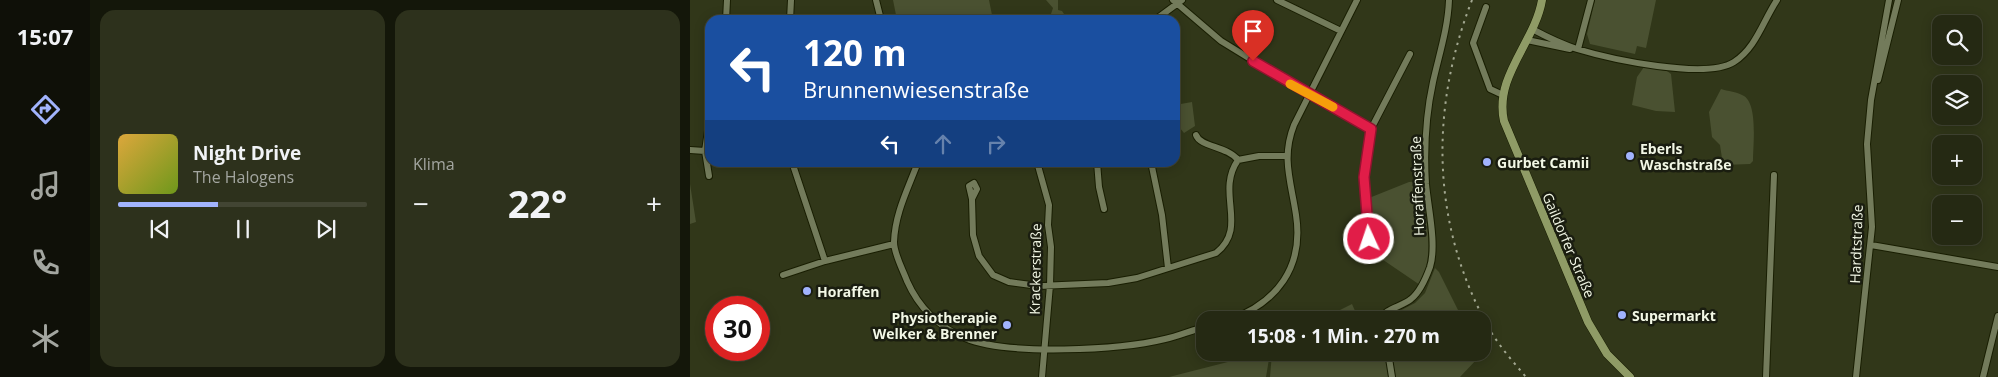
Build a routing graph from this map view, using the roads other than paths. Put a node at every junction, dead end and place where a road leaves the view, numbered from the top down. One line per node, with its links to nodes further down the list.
1 (728, 0): 14 (street)
2 (791, 0): 15 (street)
3 (876, 0): 16 (street)
4 (1277, 0): 19 (street)
5 (1357, 0): 19 (street)
6 (1449, 0): 51 (street, Horaffenstraße)
7 (1542, 0): 18 (main road, Gaildorfer Straße)
8 (1591, 0): 21 (street)
9 (1777, 0): 21 (street)
10 (1890, 0): 25 (street, Hardtstraße)
11 (1896, 0): 25 (street, Hardtstraße)
12 (1177, 1): 17 (street); 23 (street)
13 (1486, 8): 24 (street)
14 (726, 15)
15 (790, 15)
16 (880, 15)
17 (1161, 15)
18 (1532, 29): 20 (main road, Gaildorfer Straße); 21 (street)
19 (1341, 31): 23 (street)
20 (1527, 40): 21 (street); 24 (main road, Gaildorfer Straße)
21 (1578, 50)
22 (1410, 54): 26 (street)
23 (1309, 95): 26 (street); 30 (street)
24 (1503, 95): 58 (main road, Gaildorfer Straße)
25 (1870, 112): 43 (street, Hardtstraße)
26 (1371, 129): 44 (street)
27 (1196, 135): 31 (street)
28 (690, 150): 29 (street)
29 (705, 151)
30 (1286, 156): 31 (street); 50 (street)
31 (1238, 160): 47 (street)
32 (708, 167): 39 (street)
33 (794, 167): 45 (street)
34 (916, 167): 42 (street)
35 (1038, 167): 49 (street, Krackerstraße)
36 (1098, 167): 41 (street)
37 (1152, 167): 47 (street)
38 (1774, 175): 59 (street)
39 (709, 176)
40 (972, 199): 49 (street)
41 (1104, 208)
42 (894, 244): 45 (street); 54 (street)
43 (1871, 245): 46 (street); 60 (street, Hardtstraße)
44 (1366, 247)
45 (825, 261): 48 (street)
46 (1998, 267)
47 (1168, 268): 49 (street)
48 (783, 275)
49 (1050, 285): 54 (street, Krackerstraße)
50 (1250, 311)
51 (1389, 311)
52 (1998, 316): 61 (street)
53 (1196, 330): 54 (street)
54 (1045, 348): 56 (street, Krackerstraße)
55 (1389, 361): 57 (street)
56 (1042, 377)
57 (1392, 377)
58 (1630, 377)
59 (1766, 377)
60 (1856, 377)
61 (1983, 377)

